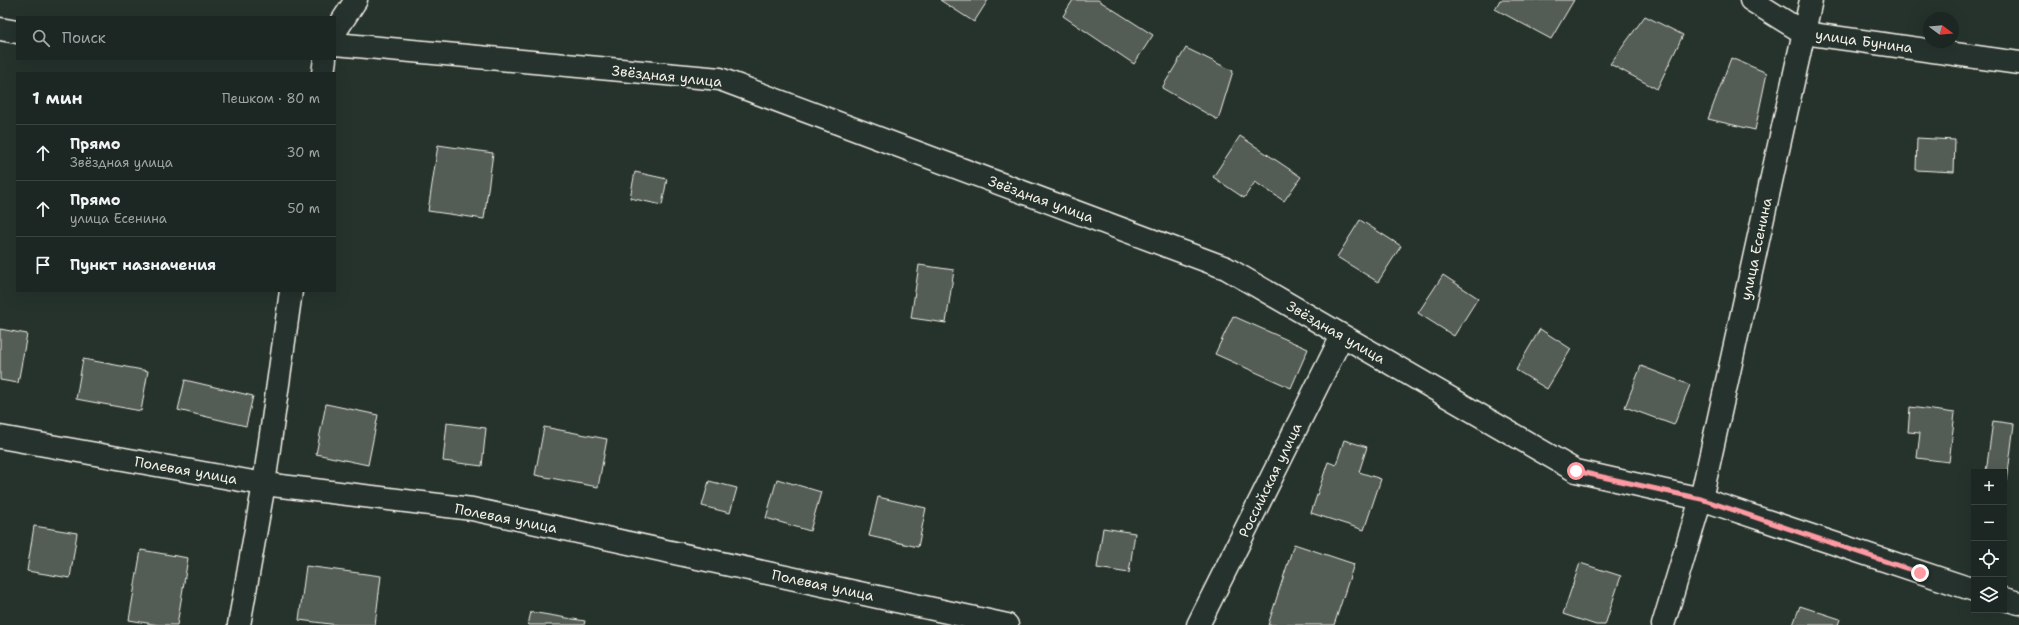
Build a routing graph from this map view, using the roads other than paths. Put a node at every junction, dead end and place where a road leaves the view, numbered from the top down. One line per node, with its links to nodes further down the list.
1 (356, 0): 5 (street)
2 (1751, 0): 7 (street)
3 (1811, 0): 7 (street, улица Есенина)
4 (0, 29): 6 (street)
5 (336, 30)
6 (16, 32)
7 (1804, 33): 10 (street, улица Бунина); 16 (street, улица Есенина)
8 (336, 44): 13 (street, Звёздная улица)
9 (325, 60): 11 (street)
10 (2019, 63)
11 (323, 72)
12 (291, 292): 15 (street)
13 (1342, 336): 16 (street, Звёздная улица); 22 (street, Российская улица)
14 (0, 437): 15 (street, Полевая улица)
15 (264, 484): 20 (street); 21 (street, Полевая улица)
16 (1701, 499): 17 (street); 23 (street, улица Есенина)
17 (1971, 589)
18 (2007, 600): 19 (street)
19 (2019, 603)
20 (239, 625)
21 (1007, 625)
22 (1198, 625)
23 (1663, 625)

